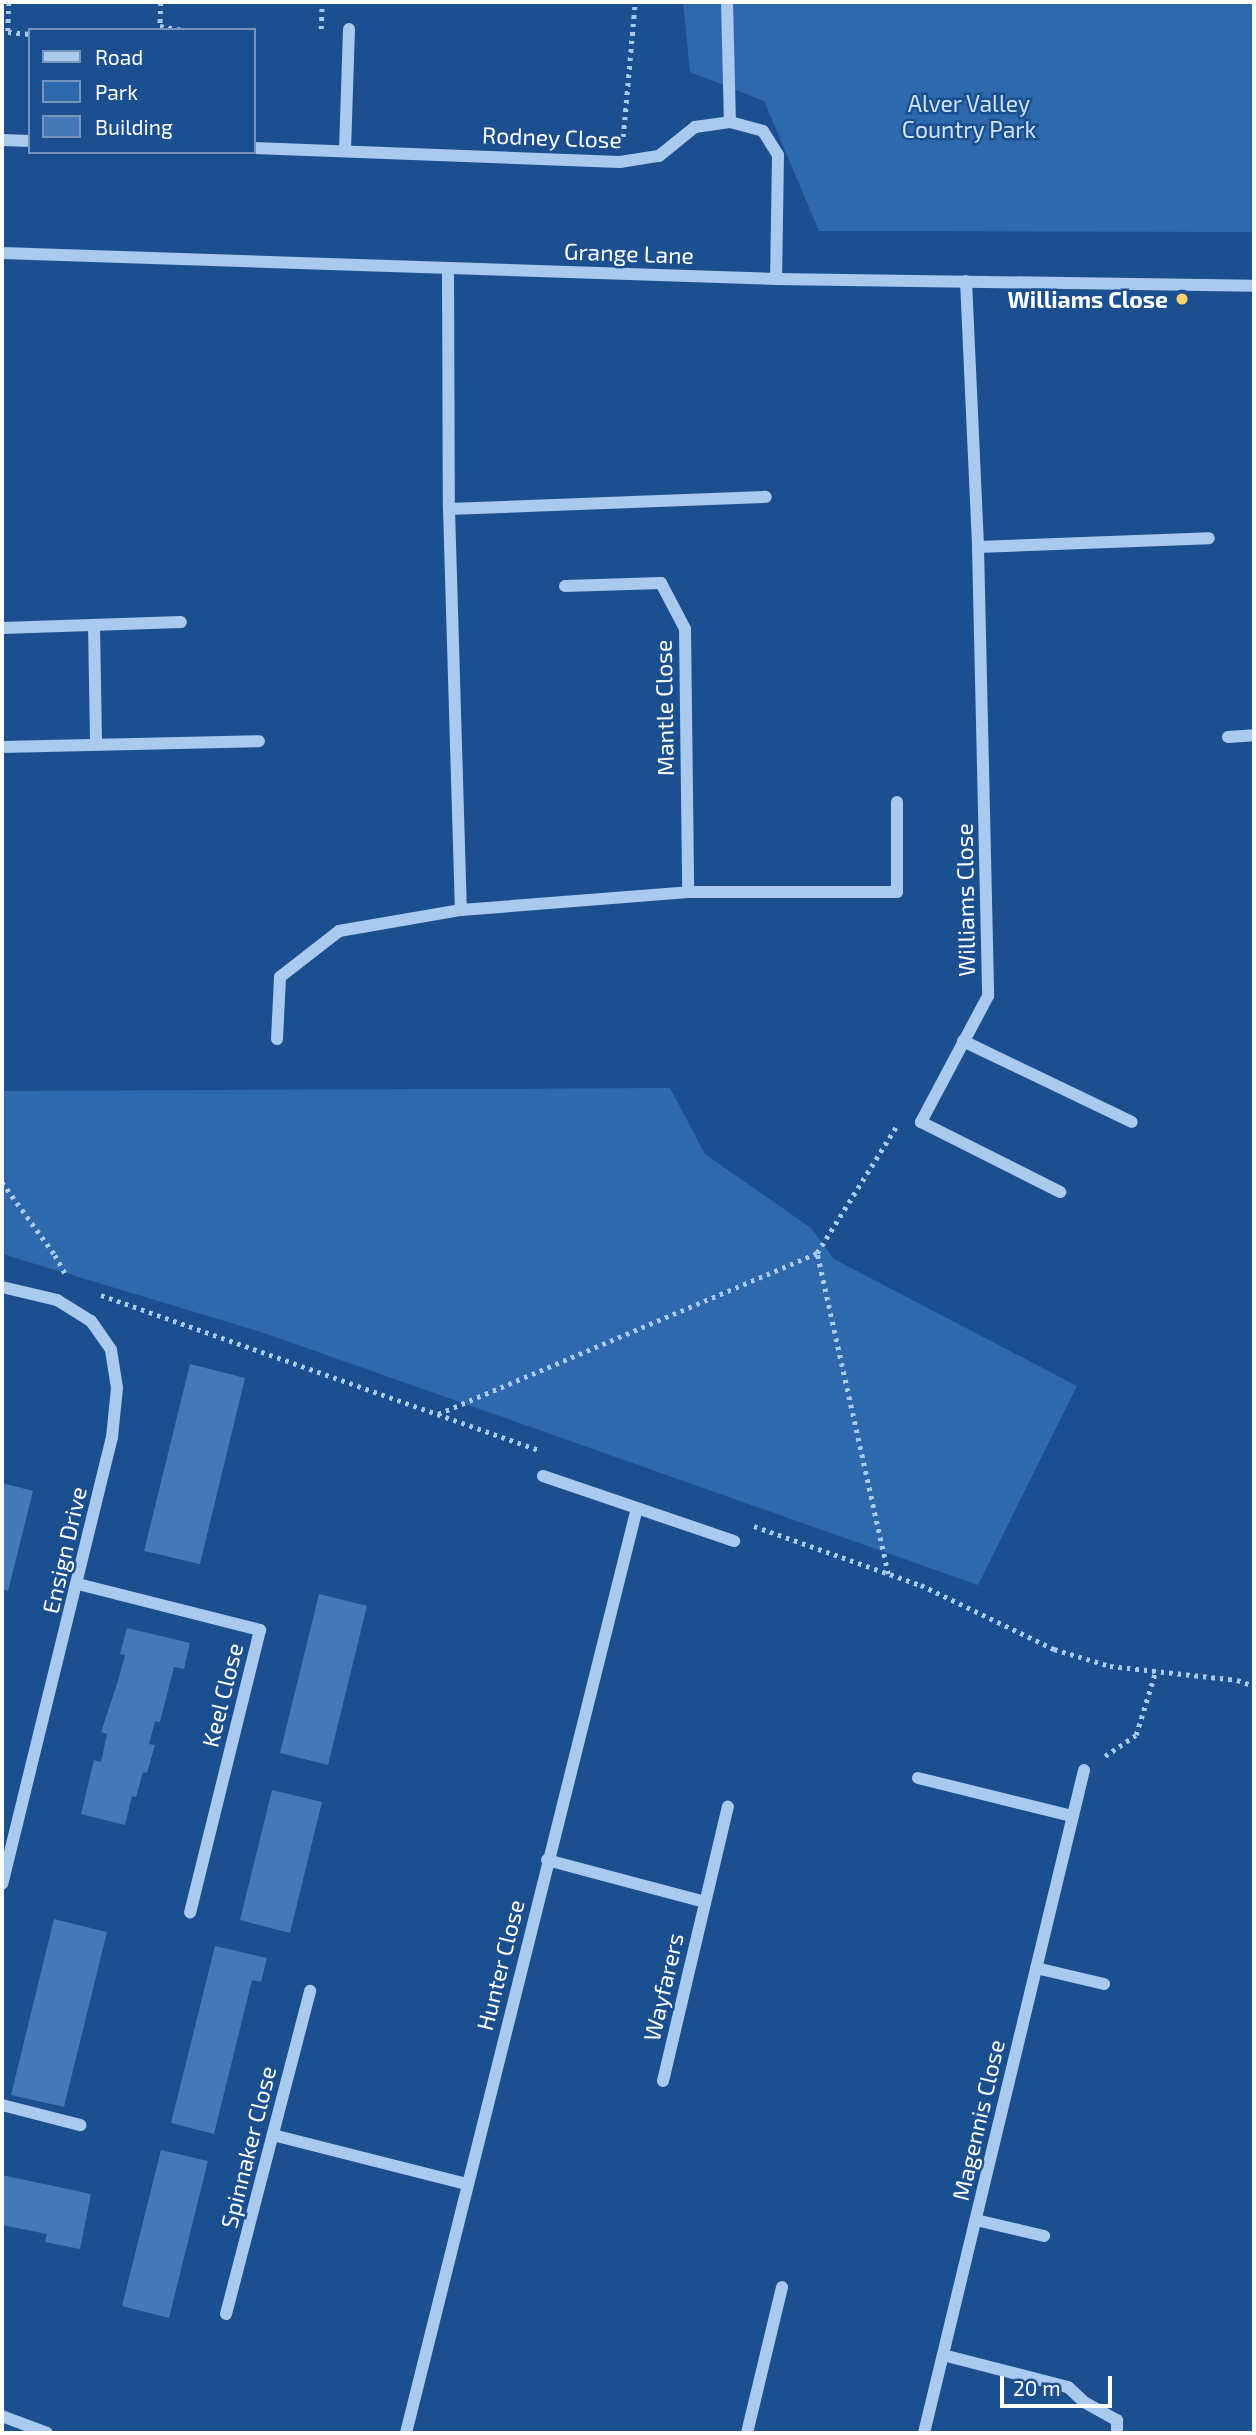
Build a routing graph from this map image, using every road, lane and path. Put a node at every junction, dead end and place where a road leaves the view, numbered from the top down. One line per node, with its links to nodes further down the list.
1 (9, 2): 7 (path)
2 (161, 2): 5 (path)
3 (635, 2): 13 (path)
4 (727, 2): 8 (street)
5 (172, 28)
6 (349, 29): 12 (street)
7 (28, 34)
8 (730, 122): 13 (street, Rodney Close); 16 (street, Rodney Close)
9 (2, 140): 10 (street)
10 (28, 141)
11 (256, 148): 12 (street, Rodney Close)
12 (345, 150): 13 (street, Rodney Close)
13 (620, 162)
14 (2, 253): 15 (street, Grange Lane)
15 (448, 268): 16 (street, Grange Lane); 20 (street)
16 (776, 279): 17 (street, Grange Lane)
17 (966, 281): 18 (street, Grange Lane); 22 (street, Williams Close)
18 (1254, 285)
19 (766, 497): 20 (street)
20 (449, 509): 34 (street)
21 (1209, 538): 22 (street)
22 (978, 547): 36 (street, Williams Close)
23 (565, 586): 33 (street, Mantle Close)
24 (180, 622): 25 (street)
25 (94, 625): 26 (street); 30 (street)
26 (2, 628)
27 (1254, 735): 28 (street)
28 (1228, 737)
29 (259, 741): 30 (street)
30 (96, 744): 31 (street)
31 (2, 747)
32 (897, 802): 33 (street)
33 (688, 892): 34 (street)
34 (461, 910): 35 (street)
35 (277, 1039)
36 (963, 1041): 37 (street, Williams Close); 38 (street)
37 (921, 1122): 40 (street); 41 (path)
38 (1132, 1122)
39 (2, 1182): 43 (path)
40 (1060, 1192)
41 (817, 1253): 44 (path); 48 (path)
42 (2, 1287): 43 (street, Ensign Drive)
43 (57, 1300): 49 (street, Ensign Drive)
44 (437, 1414)
45 (543, 1476): 46 (street)
46 (636, 1508): 47 (street); 55 (street, Hunter Close)
47 (734, 1541)
48 (888, 1575)
49 (78, 1584): 56 (street, Ensign Drive); 58 (street, Keel Close)
50 (1156, 1670): 51 (path)
51 (1084, 1770): 54 (street, Magennis Close)
52 (918, 1778): 54 (street)
53 (728, 1807): 57 (street, Wayfarers)
54 (1072, 1816): 59 (street, Magennis Close)
55 (547, 1860): 57 (street); 66 (street, Hunter Close)
56 (2, 1884)
57 (705, 1902): 62 (street, Wayfarers)
58 (190, 1912)
59 (1036, 1968): 60 (street); 67 (street, Magennis Close)
60 (1104, 1984)
61 (310, 1991): 65 (street, Spinnaker Close)
62 (663, 2081)
63 (2, 2105): 64 (street)
64 (80, 2125)
65 (272, 2135): 66 (street); 70 (street, Spinnaker Close)
66 (467, 2184): 74 (street, Hunter Close)
67 (976, 2220): 68 (street); 71 (street, Magennis Close)
68 (1044, 2236)
69 (782, 2287): 75 (street)
70 (226, 2314)
71 (943, 2355): 76 (street, Magennis Close); 77 (street)
72 (2, 2416): 73 (street)
73 (47, 2433)
74 (406, 2433)
75 (747, 2433)
76 (924, 2433)
77 (1117, 2433)

